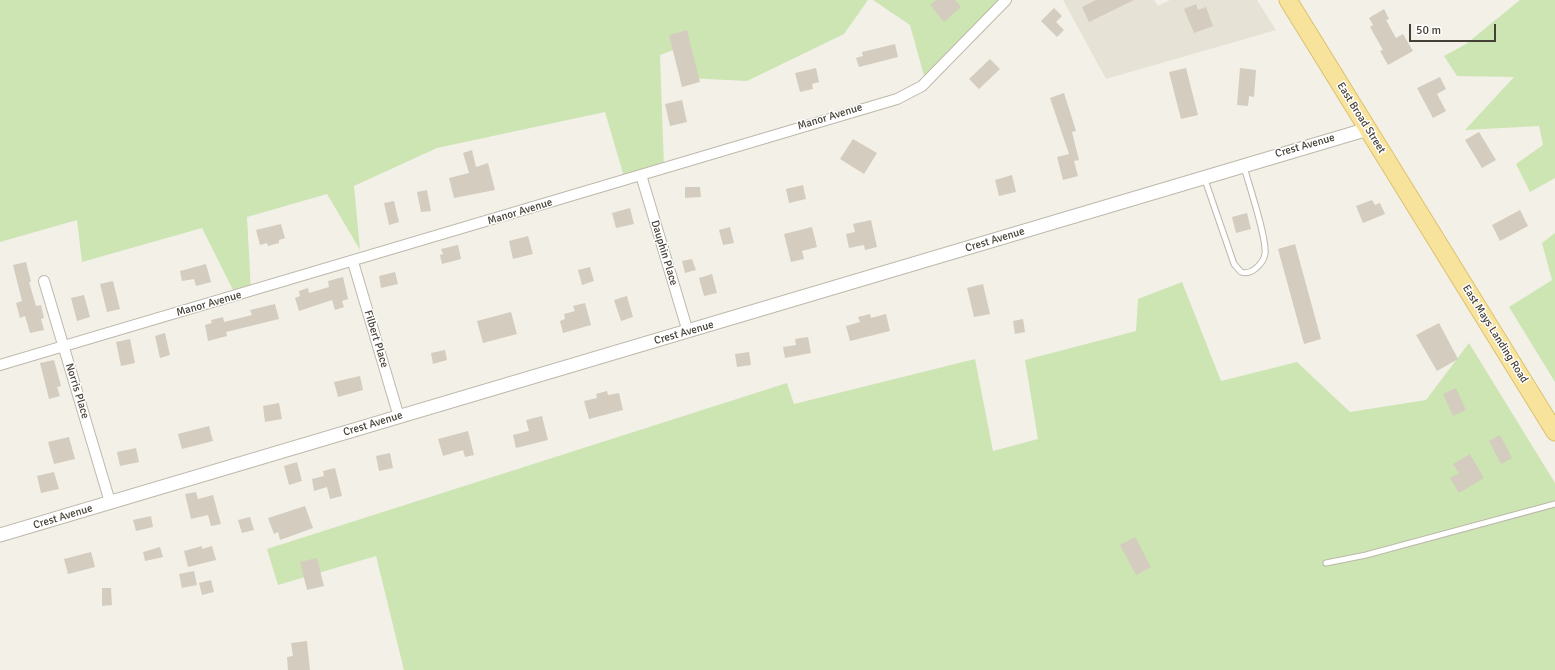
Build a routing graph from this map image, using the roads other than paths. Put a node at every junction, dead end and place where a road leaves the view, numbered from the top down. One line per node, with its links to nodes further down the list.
1 (1006, 0): 5 (street, Manor Avenue)
2 (1288, 0): 3 (main road, East Broad Street)
3 (1368, 129): 4 (street, Crest Avenue); 7 (main road, East Broad Street)
4 (1243, 164): 6 (street, Crest Avenue); 6 (lane)
5 (641, 175): 8 (street, Manor Avenue); 10 (street, Dauphin Place)
6 (1204, 176): 10 (street, Crest Avenue)
7 (1434, 236): 14 (main road, East Mays Landing Road)
8 (353, 262): 11 (street, Manor Avenue); 13 (street, Filbert Place)
9 (44, 281): 11 (street, Norris Place)
10 (688, 332): 13 (street, Crest Avenue)
11 (63, 347): 12 (street, Manor Avenue); 15 (street, Norris Place)
12 (0, 365)
13 (399, 416): 15 (street, Crest Avenue)
14 (1554, 430)
15 (110, 502): 17 (street, Crest Avenue)
16 (1555, 504): 18 (lane)
17 (0, 535)
18 (1326, 563)

